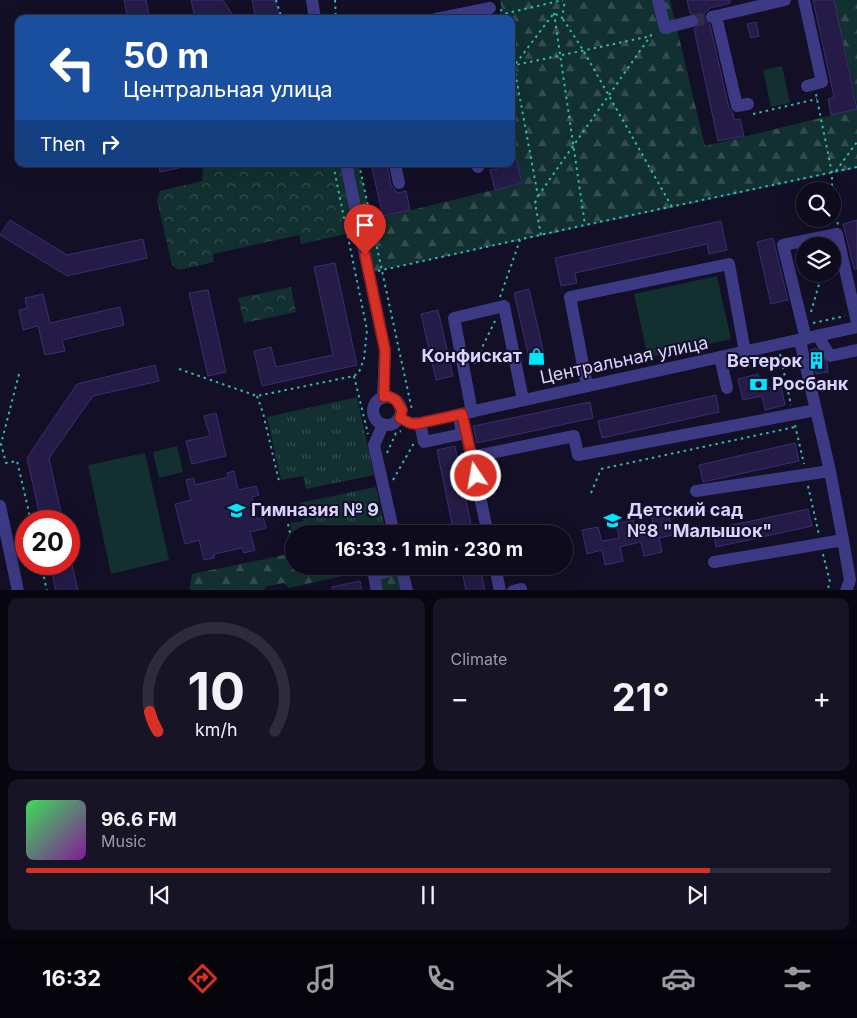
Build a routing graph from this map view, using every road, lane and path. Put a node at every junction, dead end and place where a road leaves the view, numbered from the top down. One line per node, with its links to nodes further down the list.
1 (276, 0): 10 (path)
2 (312, 0): 11 (street)
3 (335, 0): 12 (path)
4 (564, 0): 8 (path); 14 (path)
5 (658, 0): 15 (street)
6 (785, 0): 25 (street)
7 (804, 0): 23 (street)
8 (491, 11): 13 (street)
9 (554, 12): 14 (path); 19 (path); 20 (path)
10 (281, 15)
11 (314, 15)
12 (336, 15)
13 (464, 15)
14 (562, 18): 18 (path)
15 (662, 18): 16 (street); 17 (path)
16 (692, 22)
17 (652, 36): 18 (path); 24 (path)
18 (583, 50): 19 (path); 24 (path)
19 (560, 55): 21 (path); 27 (path)
20 (515, 62)
21 (515, 65)
22 (515, 81): 36 (path)
23 (807, 86)
24 (608, 96): 27 (path); 37 (path)
25 (748, 109): 34 (path)
26 (857, 142): 33 (path)
27 (574, 147): 36 (path); 38 (path)
28 (334, 167): 56 (path)
29 (347, 167): 41 (street)
30 (360, 167): 40 (path)
31 (396, 167): 35 (street)
32 (857, 167): 33 (path)
33 (836, 172): 34 (path)
34 (832, 173): 37 (path)
35 (399, 183)
36 (538, 196): 39 (path)
37 (672, 206): 38 (path)
38 (585, 225): 39 (path)
39 (541, 235): 40 (path)
40 (382, 270): 41 (path); 59 (path)
41 (368, 273): 57 (street)
42 (820, 282): 43 (path)
43 (809, 316)
44 (856, 318): 45 (path); 48 (street)
45 (812, 324)
46 (857, 327): 47 (street, Центральная улица)
47 (820, 336): 48 (street, Центральная улица); 49 (street)
48 (803, 340): 50 (street, Центральная улица); 60 (street)
49 (857, 350)
50 (746, 352): 51 (street, Центральная улица); 54 (street)
51 (720, 357): 54 (street, Центральная улица); 55 (street)
52 (179, 368): 56 (path)
53 (19, 374): 75 (path)
54 (587, 386): 58 (street, Центральная улица)
55 (728, 388)
56 (256, 396): 71 (path)
57 (384, 397): 63 (street); 64 (street)
58 (523, 400): 61 (street, Центральная улица); 61 (street)
59 (412, 410)
60 (816, 410): 68 (street); 70 (street)
61 (464, 414): 62 (street, Центральная улица); 62 (street); 68 (street)
62 (420, 423): 63 (street, Центральная улица)
63 (402, 424): 64 (street); 67 (path)
64 (383, 425): 76 (street)
65 (795, 427): 73 (path)
66 (417, 438): 69 (path)
67 (387, 453)
68 (471, 457): 77 (street)
69 (391, 471)
70 (830, 472): 72 (street); 78 (street)
71 (279, 481)
72 (696, 491)
73 (591, 493)
74 (0, 506): 84 (street)
75 (28, 510)
76 (392, 525)
77 (486, 525)
78 (843, 540): 79 (street); 91 (street)
79 (714, 562)
80 (44, 575): 85 (path)
81 (374, 575): 86 (street)
82 (404, 575): 87 (street)
83 (497, 575): 88 (street)
84 (18, 590)
85 (47, 590)
86 (377, 590)
87 (407, 590)
88 (500, 590)
89 (512, 590): 90 (street)
90 (521, 590)
91 (846, 590)

